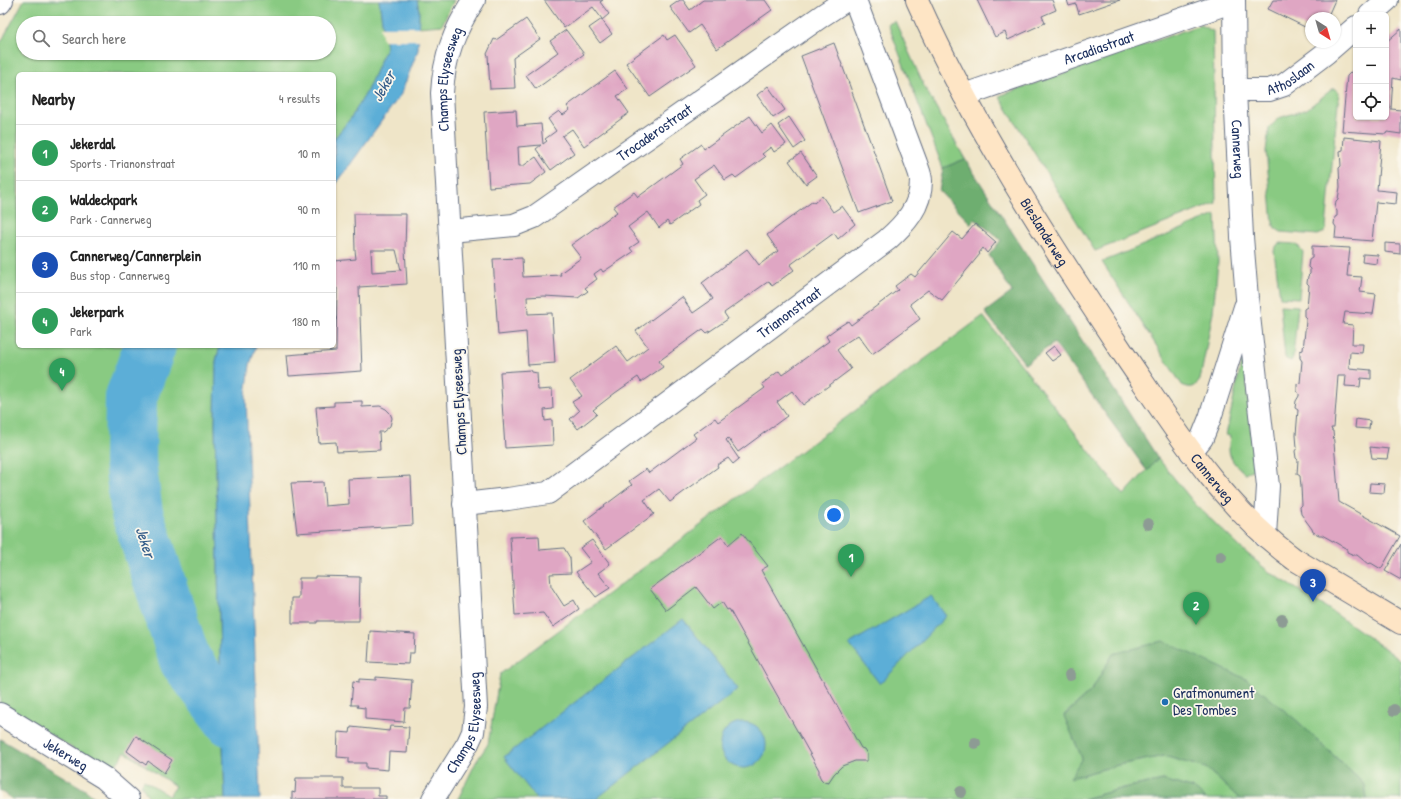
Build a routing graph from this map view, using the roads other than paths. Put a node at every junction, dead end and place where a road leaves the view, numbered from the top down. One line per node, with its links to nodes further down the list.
1 (2, 0): 8 (street)
2 (474, 0): 13 (street, Champs Elyseesweg)
3 (846, 0): 13 (street, Trocaderostraat)
4 (855, 0): 16 (street, Trianonstraat)
5 (917, 0): 12 (main road, Bieslanderweg)
6 (1234, 0): 11 (street, Cannerweg); 12 (street, Arcadiastraat)
7 (1387, 0): 9 (street)
8 (0, 3)
9 (1373, 12)
10 (1353, 30): 11 (street, Athoslaan)
11 (1235, 90): 14 (street, Cannerweg)
12 (964, 95): 15 (main road, Bieslanderweg)
13 (450, 231): 16 (street, Champs Elyseesweg)
14 (1247, 298): 15 (street, Cannerweg); 17 (street, Cannerweg)
15 (1191, 452): 17 (main road, Cannerweg)
16 (464, 504): 21 (street, Champs Elyseesweg)
17 (1264, 536): 18 (main road, Cannerweg)
18 (1401, 623)
19 (0, 714): 20 (street, Jekerweg)
20 (128, 799)
21 (434, 799)

